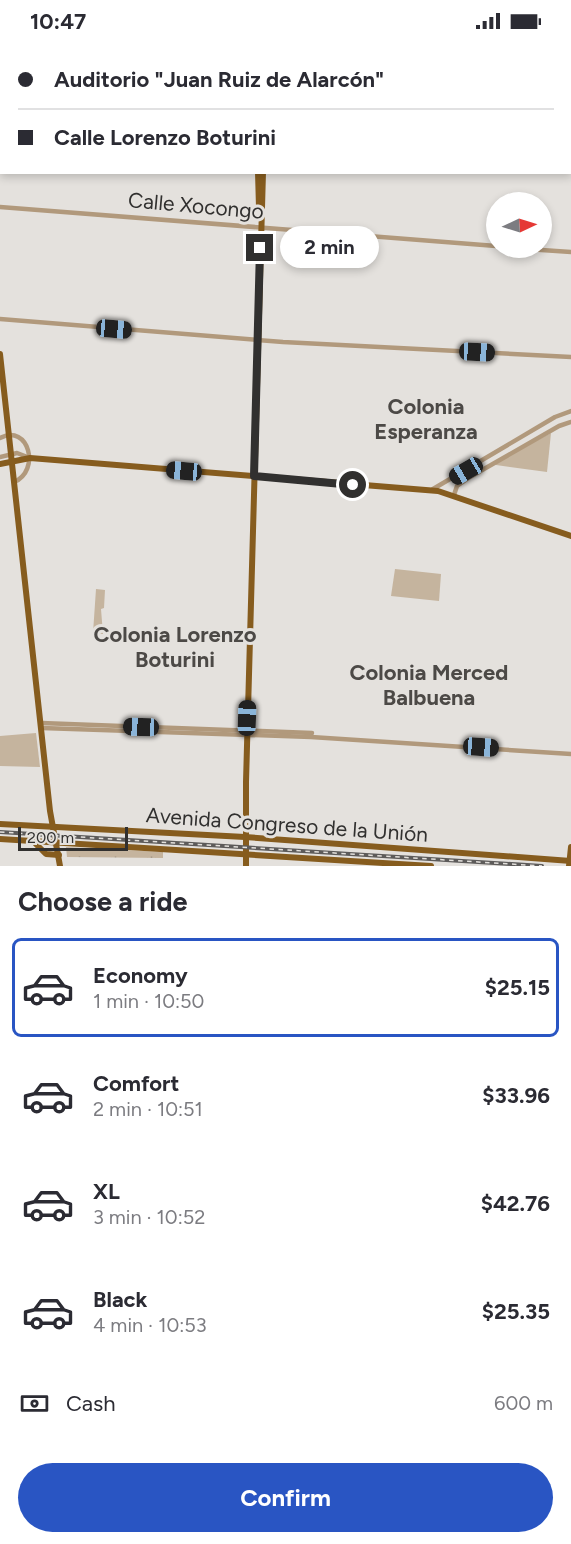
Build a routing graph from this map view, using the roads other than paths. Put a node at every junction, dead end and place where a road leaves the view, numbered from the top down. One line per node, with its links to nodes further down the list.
1 (258, 174): 4 (main road)
2 (262, 174): 4 (main road)
3 (0, 207): 5 (street, Calle Xocongo)
4 (260, 212): 5 (main road)
5 (261, 228): 6 (street, Calle Xocongo); 10 (main road)
6 (486, 245)
7 (552, 251): 8 (street)
8 (571, 252)
9 (0, 319): 10 (street)
10 (258, 340): 12 (street); 21 (main road)
11 (0, 354): 15 (main road)
12 (571, 357)
13 (571, 411): 23 (street)
14 (571, 422): 24 (street)
15 (8, 435): 16 (street); 18 (main road); 19 (street)
16 (0, 438)
17 (0, 457): 18 (street)
18 (11, 458): 19 (main road); 20 (main road); 22 (main road)
19 (30, 458): 21 (main road); 22 (street)
20 (0, 464)
21 (254, 476): 23 (main road); 27 (main road)
22 (14, 482): 26 (main road)
23 (429, 490): 24 (main road)
24 (454, 495): 25 (main road)
25 (571, 536)
26 (42, 726): 27 (street); 31 (main road)
27 (247, 733): 28 (street); 29 (street); 32 (main road)
28 (312, 733)
29 (571, 754)
30 (0, 824): 31 (main road, Avenida Congreso de la Unión)
31 (52, 826): 32 (main road, Avenida Congreso de la Unión); 35 (main road)
32 (245, 837): 37 (main road); 39 (main road, Avenida Congreso de la Unión)
33 (0, 839): 34 (main road, Avenida Congreso de la Unión)
34 (32, 840): 35 (main road, Avenida Congreso de la Unión); 38 (main road)
35 (57, 842): 37 (main road, Avenida Congreso de la Unión); 38 (main road)
36 (571, 847): 39 (main road)
37 (245, 854): 41 (main road); 42 (main road, Avenida Congreso de la Unión)
38 (59, 855): 40 (main road)
39 (570, 863)
40 (60, 866)
41 (246, 866)
42 (432, 866)

